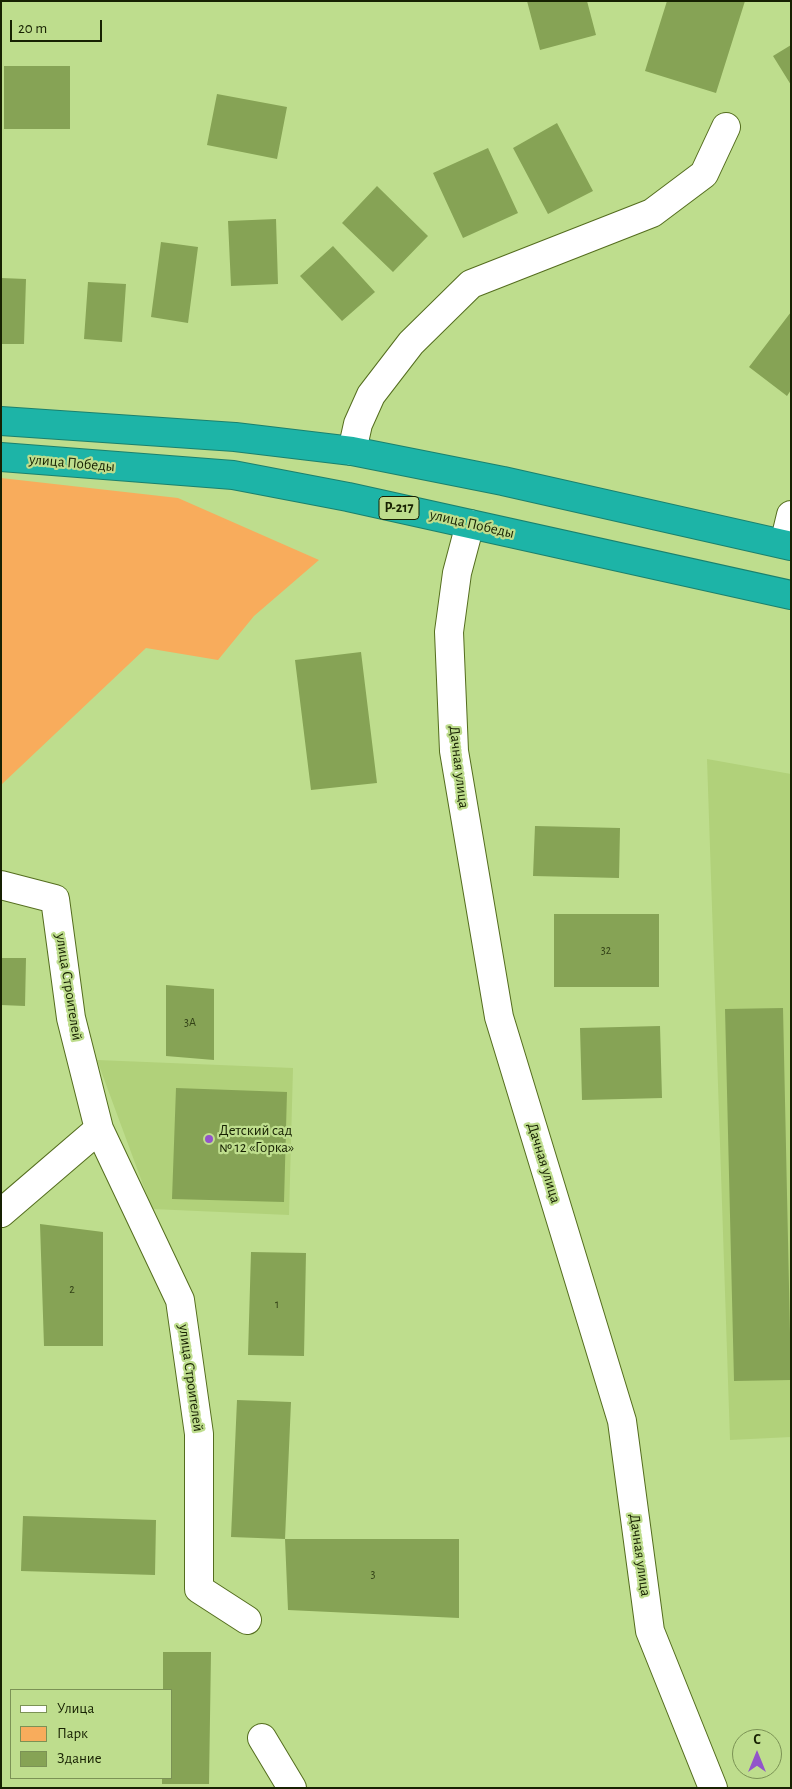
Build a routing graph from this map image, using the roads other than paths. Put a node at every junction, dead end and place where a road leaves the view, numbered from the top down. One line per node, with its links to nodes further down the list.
1 (726, 127): 3 (street)
2 (1, 421): 3 (highway)
3 (352, 451): 7 (highway)
4 (1, 457): 6 (highway, улица Победы / Р-217)
5 (791, 515): 7 (street)
6 (470, 524): 8 (highway, улица Победы / Р-217); 15 (street, Дачная улица)
7 (787, 545)
8 (791, 595)
9 (1, 885): 10 (street, улица Строителей)
10 (99, 1129): 11 (street); 12 (street, улица Строителей)
11 (1, 1213)
12 (247, 1620)
13 (262, 1738): 14 (street)
14 (292, 1788)
15 (713, 1788)

